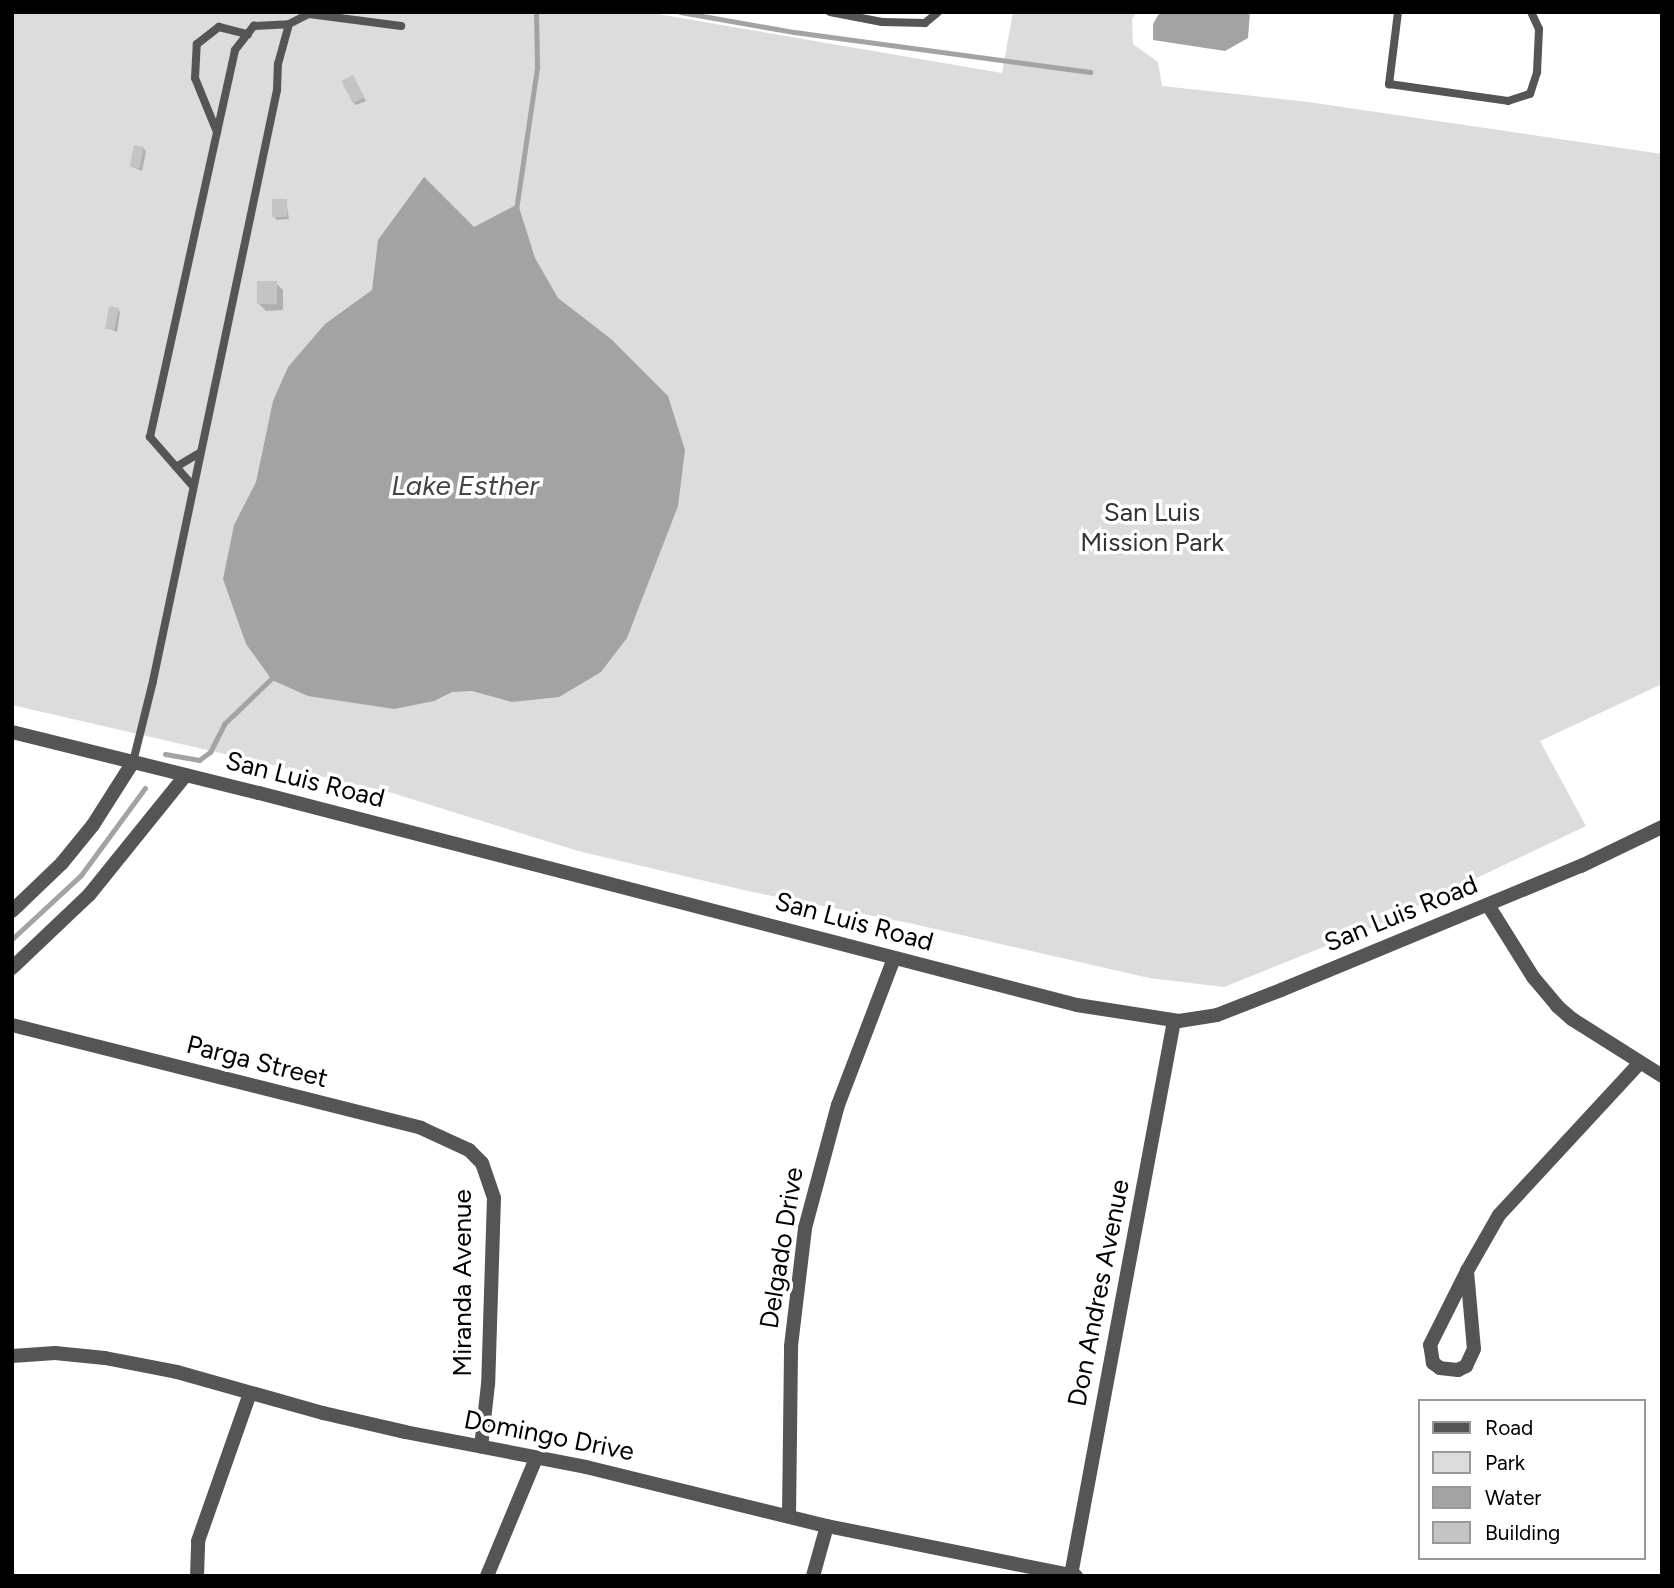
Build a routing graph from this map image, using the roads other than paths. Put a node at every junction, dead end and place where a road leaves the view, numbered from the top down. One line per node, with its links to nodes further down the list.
1 (830, 12): 2 (lane)
2 (938, 12)
3 (1398, 12): 4 (lane)
4 (1531, 12)
5 (289, 24): 6 (lane); 7 (lane); 9 (lane)
6 (401, 26)
7 (248, 34): 8 (lane); 8 (lane)
8 (217, 132): 10 (lane)
9 (199, 453): 10 (lane); 11 (lane)
10 (176, 467): 11 (lane)
11 (192, 485): 13 (lane)
12 (12, 732): 13 (street, San Luis Road)
13 (134, 762): 14 (street, San Luis Road); 17 (street)
14 (186, 775): 18 (street, San Luis Road); 19 (street)
15 (1662, 827): 16 (street, San Luis Road)
16 (1488, 905): 20 (street, San Luis Road); 22 (street)
17 (12, 911)
18 (894, 958): 20 (street, San Luis Road); 30 (street, Delgado Drive)
19 (12, 968)
20 (1174, 1021): 32 (street, Don Andres Avenue)
21 (12, 1026): 24 (street, Parga Street)
22 (1640, 1063): 23 (street); 25 (street)
23 (1662, 1076)
24 (482, 1163): 28 (street, Miranda Avenue)
25 (1467, 1271): 25 (street)
26 (12, 1356): 27 (street, Domingo Drive)
27 (250, 1393): 28 (street, Domingo Drive); 33 (street)
28 (481, 1447): 29 (street, Domingo Drive)
29 (536, 1458): 30 (street, Domingo Drive); 34 (street)
30 (789, 1516): 31 (street, Domingo Drive)
31 (827, 1526): 32 (street, Domingo Drive); 35 (street)
32 (1073, 1575)
33 (197, 1576)
34 (487, 1576)
35 (813, 1576)

